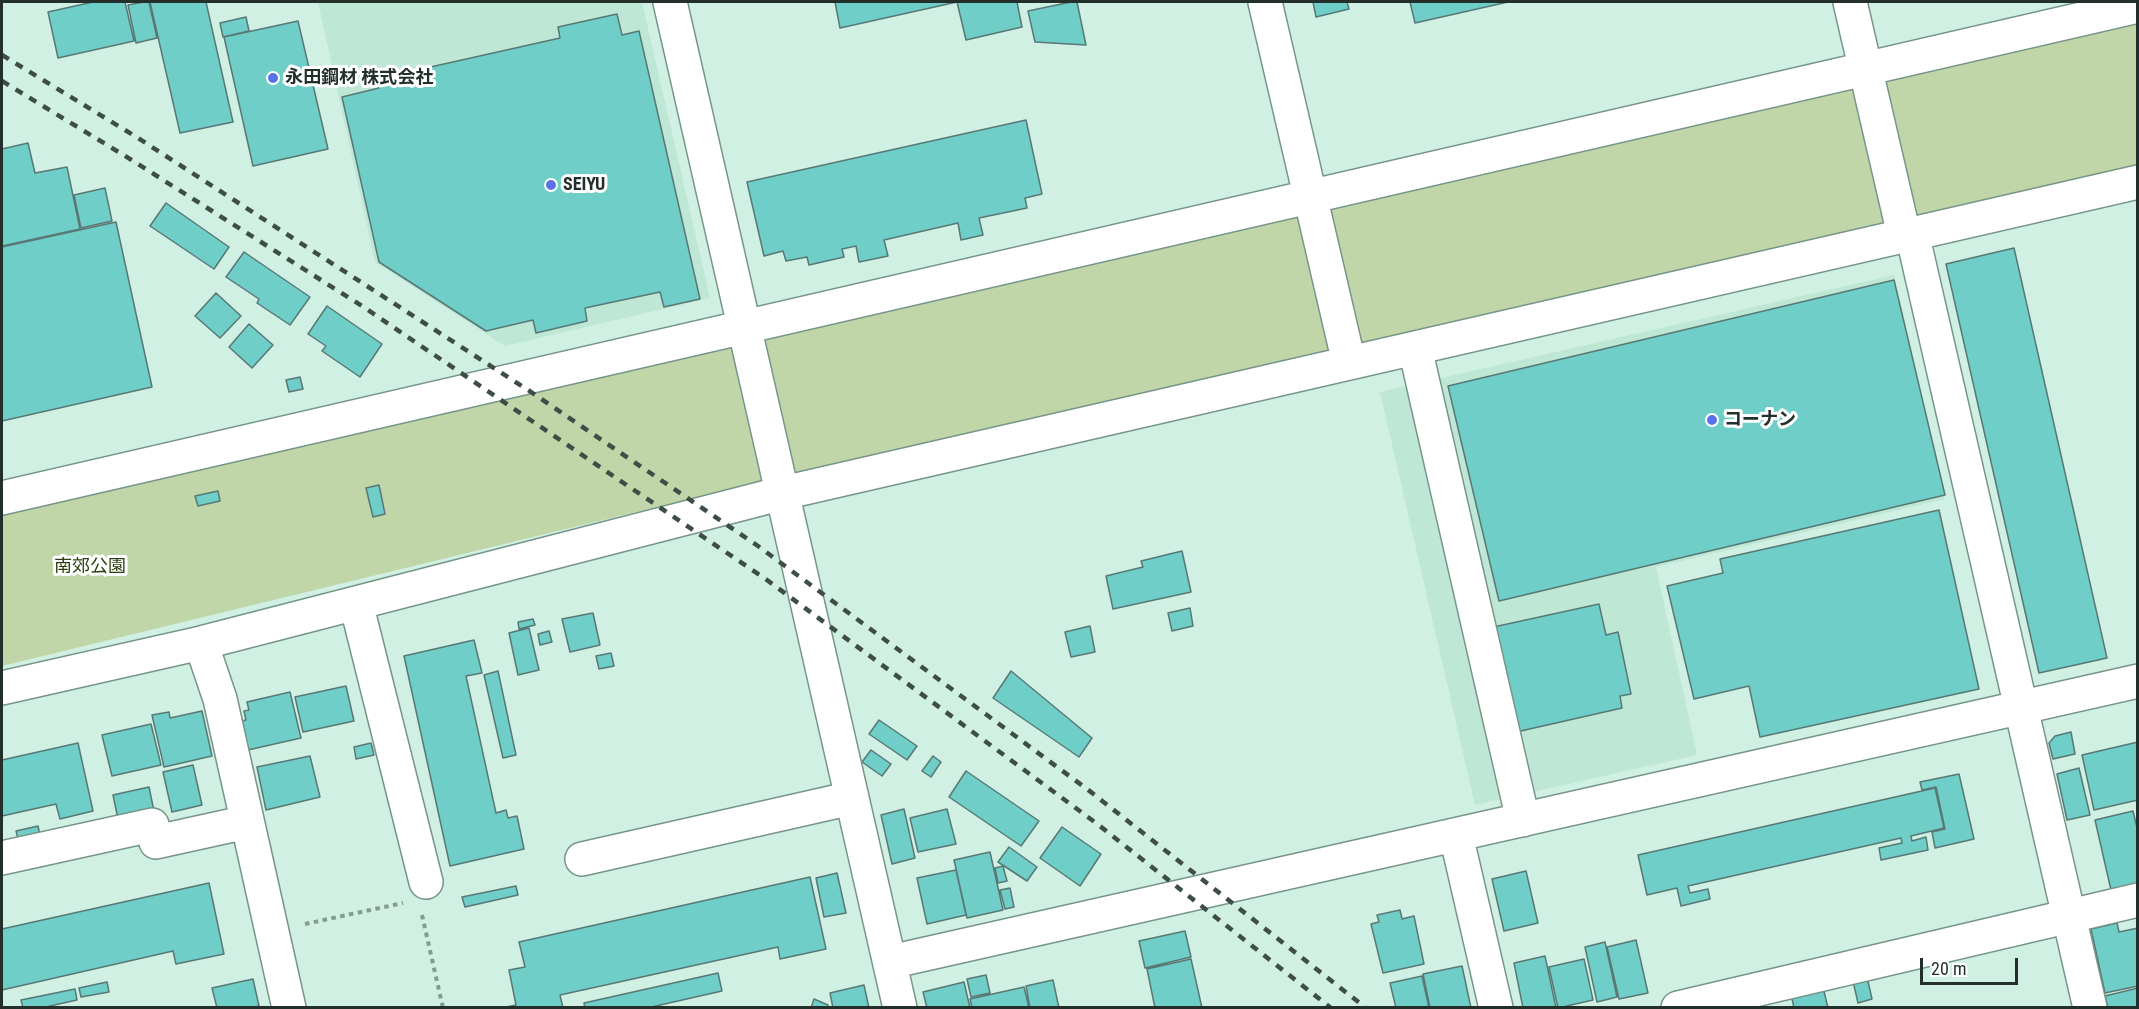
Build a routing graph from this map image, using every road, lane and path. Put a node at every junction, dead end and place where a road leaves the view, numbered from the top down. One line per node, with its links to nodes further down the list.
1 (670, 2): 9 (street)
2 (1265, 2): 7 (street)
3 (1850, 2): 5 (street)
4 (2138, 6): 5 (street)
5 (1865, 68): 7 (street); 8 (street)
6 (2138, 182): 8 (street)
7 (1310, 196): 9 (street); 11 (street)
8 (1908, 234): 10 (street); 18 (street)
9 (745, 327): 12 (street); 13 (street)
10 (1415, 348): 11 (street); 20 (street)
11 (1349, 363): 12 (street)
12 (783, 493): 14 (street); 19 (street)
13 (2, 498)
14 (356, 603): 15 (street); 25 (street)
15 (201, 643): 17 (street); 21 (street)
16 (2138, 681): 18 (street)
17 (2, 688)
18 (2021, 707): 20 (street); 27 (street)
19 (852, 798): 24 (street); 29 (street)
20 (1523, 820): 22 (street)
21 (248, 822): 23 (street); 28 (street)
22 (1456, 835): 29 (street); 33 (street)
23 (2, 858)
24 (582, 859)
25 (422, 890): 28 (path); 31 (path)
26 (2138, 900): 27 (street)
27 (2069, 916): 34 (street); 35 (street)
28 (272, 932): 30 (street)
29 (890, 962): 32 (street)
30 (289, 1008)
31 (443, 1008)
32 (900, 1008)
33 (1496, 1008)
34 (1678, 1008)
35 (2090, 1008)

